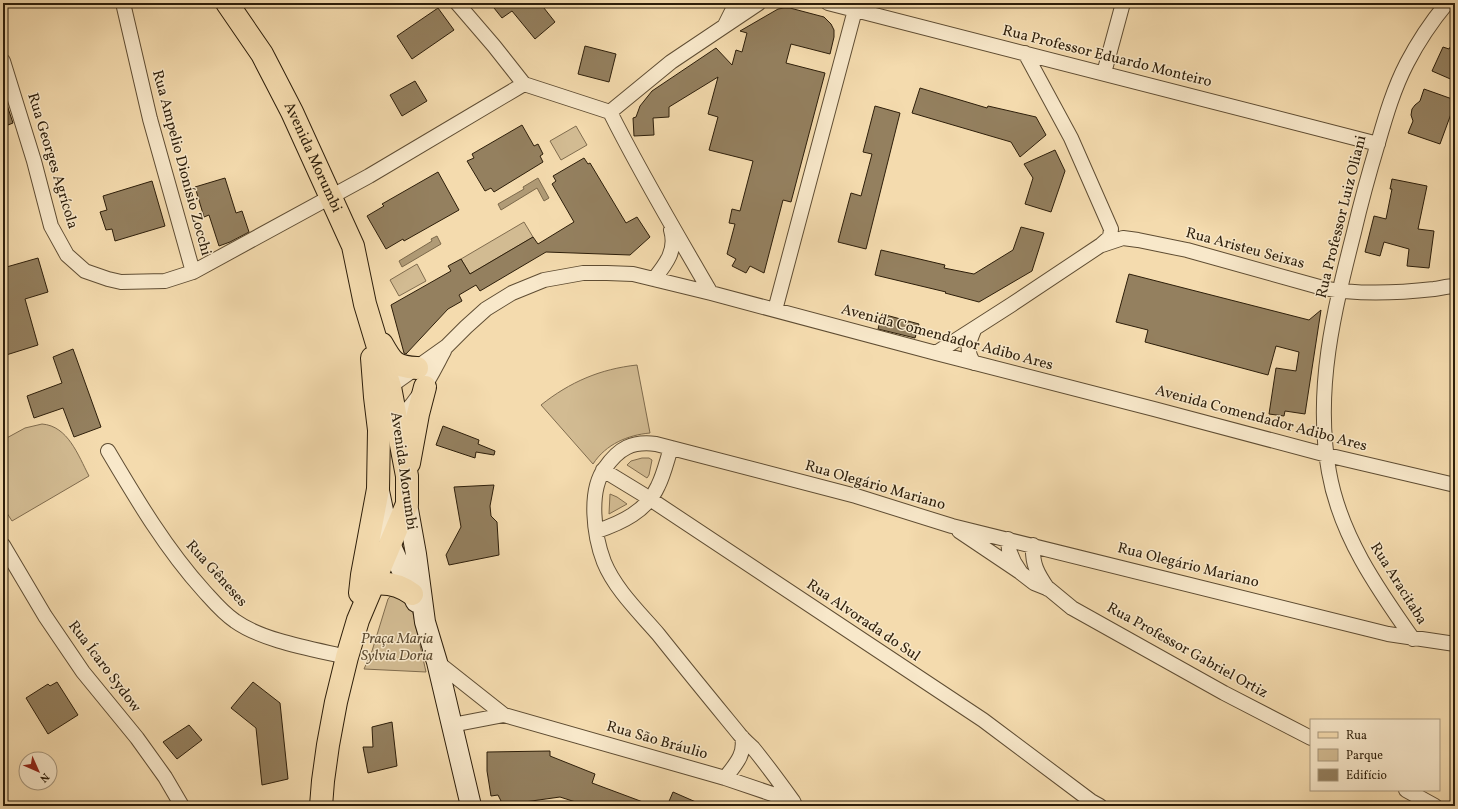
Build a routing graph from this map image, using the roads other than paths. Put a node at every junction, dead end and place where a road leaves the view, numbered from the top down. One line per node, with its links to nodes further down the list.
1 (123, 3): 22 (street, Rua Ampelio Dionísio Zocchi)
2 (227, 3): 17 (main road, Avenida Morumbi)
3 (457, 3): 14 (street)
4 (734, 3): 10 (street)
5 (759, 3): 10 (street)
6 (828, 3): 9 (street, Rua Professor Eduardo Monteiro)
7 (1123, 3): 13 (street)
8 (1448, 3): 16 (street, Rua Professor Luiz Oliani)
9 (855, 10): 11 (street, Rua Professor Eduardo Monteiro); 27 (street)
10 (724, 26): 15 (street)
11 (1025, 53): 13 (street, Rua Professor Eduardo Monteiro); 19 (street)
12 (3, 61): 22 (street, Rua Georges Agrícola)
13 (1104, 73): 16 (street, Rua Professor Eduardo Monteiro)
14 (524, 84): 15 (street); 17 (street, Rua Ampelio Dionísio Zocchi)
15 (610, 112): 18 (street)
16 (1378, 144): 25 (street, Rua Professor Luiz Oliani)
17 (331, 197): 22 (street, Rua Ampelio Dionísio Zocchi); 28 (main road, Avenida Morumbi)
18 (669, 222): 23 (street); 26 (street)
19 (1108, 225): 20 (street); 21 (street)
20 (1123, 238): 21 (street, Rua Aristeu Seixas); 25 (street, Rua Aristeu Seixas)
21 (1101, 245): 29 (street)
22 (193, 272)
23 (654, 279): 26 (street, Avenida Comendador Adibo Ares); 30 (street, Avenida Comendador Adibo Ares)
24 (1455, 285): 25 (street, Rua Aristeu Seixas)
25 (1339, 292): 38 (street, Rua Professor Luiz Oliani)
26 (711, 293): 27 (street, Avenida Comendador Adibo Ares)
27 (775, 310): 31 (street, Avenida Comendador Adibo Ares)
28 (370, 323): 33 (main road); 34 (main road, Avenida Morumbi)
29 (974, 330): 31 (street); 32 (street)
30 (447, 346): 33 (street, Avenida Comendador Adibo Ares); 33 (street, Avenida Comendador Adibo Ares)
31 (936, 353): 32 (street, Avenida Comendador Adibo Ares)
32 (974, 363): 38 (street, Avenida Comendador Adibo Ares)
33 (421, 378): 34 (street, Avenida Comendador Adibo Ares); 35 (street, Avenida Comendador Adibo Ares); 40 (main road)
34 (382, 392): 35 (main road, Avenida Morumbi)
35 (388, 425): 40 (main road, Avenida Morumbi); 42 (main road, Avenida Morumbi)
36 (671, 448): 39 (street, Rua Olegário Mariano); 43 (street); 45 (street, Rua Olegário Mariano)
37 (108, 452): 59 (street, Rua Gêneses)
38 (1327, 456): 41 (street, Avenida Comendador Adibo Ares); 57 (street, Rua Aracitaba)
39 (603, 470): 43 (street, Rua Alvorada do Sul); 46 (street, Rua Olegário Mariano)
40 (407, 476): 44 (main road, Avenida Morumbi)
41 (1455, 485)
42 (378, 489): 48 (main road, Avenida Morumbi); 55 (main road)
43 (650, 499): 46 (street); 68 (street, Rua Alvorada do Sul)
44 (407, 504): 48 (main road); 56 (main road, Avenida Morumbi)
45 (952, 526): 47 (street, Rua Olegário Mariano); 51 (street)
46 (597, 531): 63 (street, Rua Olegário Mariano)
47 (1008, 539): 50 (street, Rua Olegário Mariano); 51 (street, Rua Professor Gabriel Ortiz)
48 (390, 544): 52 (main road); 54 (main road, Avenida Morumbi)
49 (3, 545): 70 (street, Rua Ícaro Sydow)
50 (1033, 545): 53 (street, Rua Professor Gabriel Ortiz); 57 (street, Rua Olegário Mariano)
51 (1021, 572): 53 (street, Rua Professor Gabriel Ortiz)
52 (373, 584): 54 (main road); 55 (main road)
53 (1049, 589): 64 (street, Rua Professor Gabriel Ortiz)
54 (412, 594): 56 (main road, Avenida Morumbi)
55 (358, 620): 59 (main road)
56 (425, 622): 60 (main road, Avenida Morumbi)
57 (1413, 639): 58 (street, Rua Olegário Mariano)
58 (1455, 644)
59 (347, 657): 69 (main road)
60 (437, 662): 61 (street, Rua São Bráulio); 62 (main road, Avenida Morumbi)
61 (504, 715): 62 (street, Rua São Bráulio); 65 (street, Rua São Bráulio)
62 (452, 725): 71 (main road, Avenida Morumbi)
63 (742, 737): 65 (street); 67 (street, Rua Olegário Mariano)
64 (1310, 737)
65 (725, 778): 67 (street, Rua São Bráulio)
66 (1408, 791): 72 (street)
67 (795, 803)
68 (1093, 804)
69 (323, 805)
70 (182, 806)
71 (471, 806)
72 (1435, 806)

